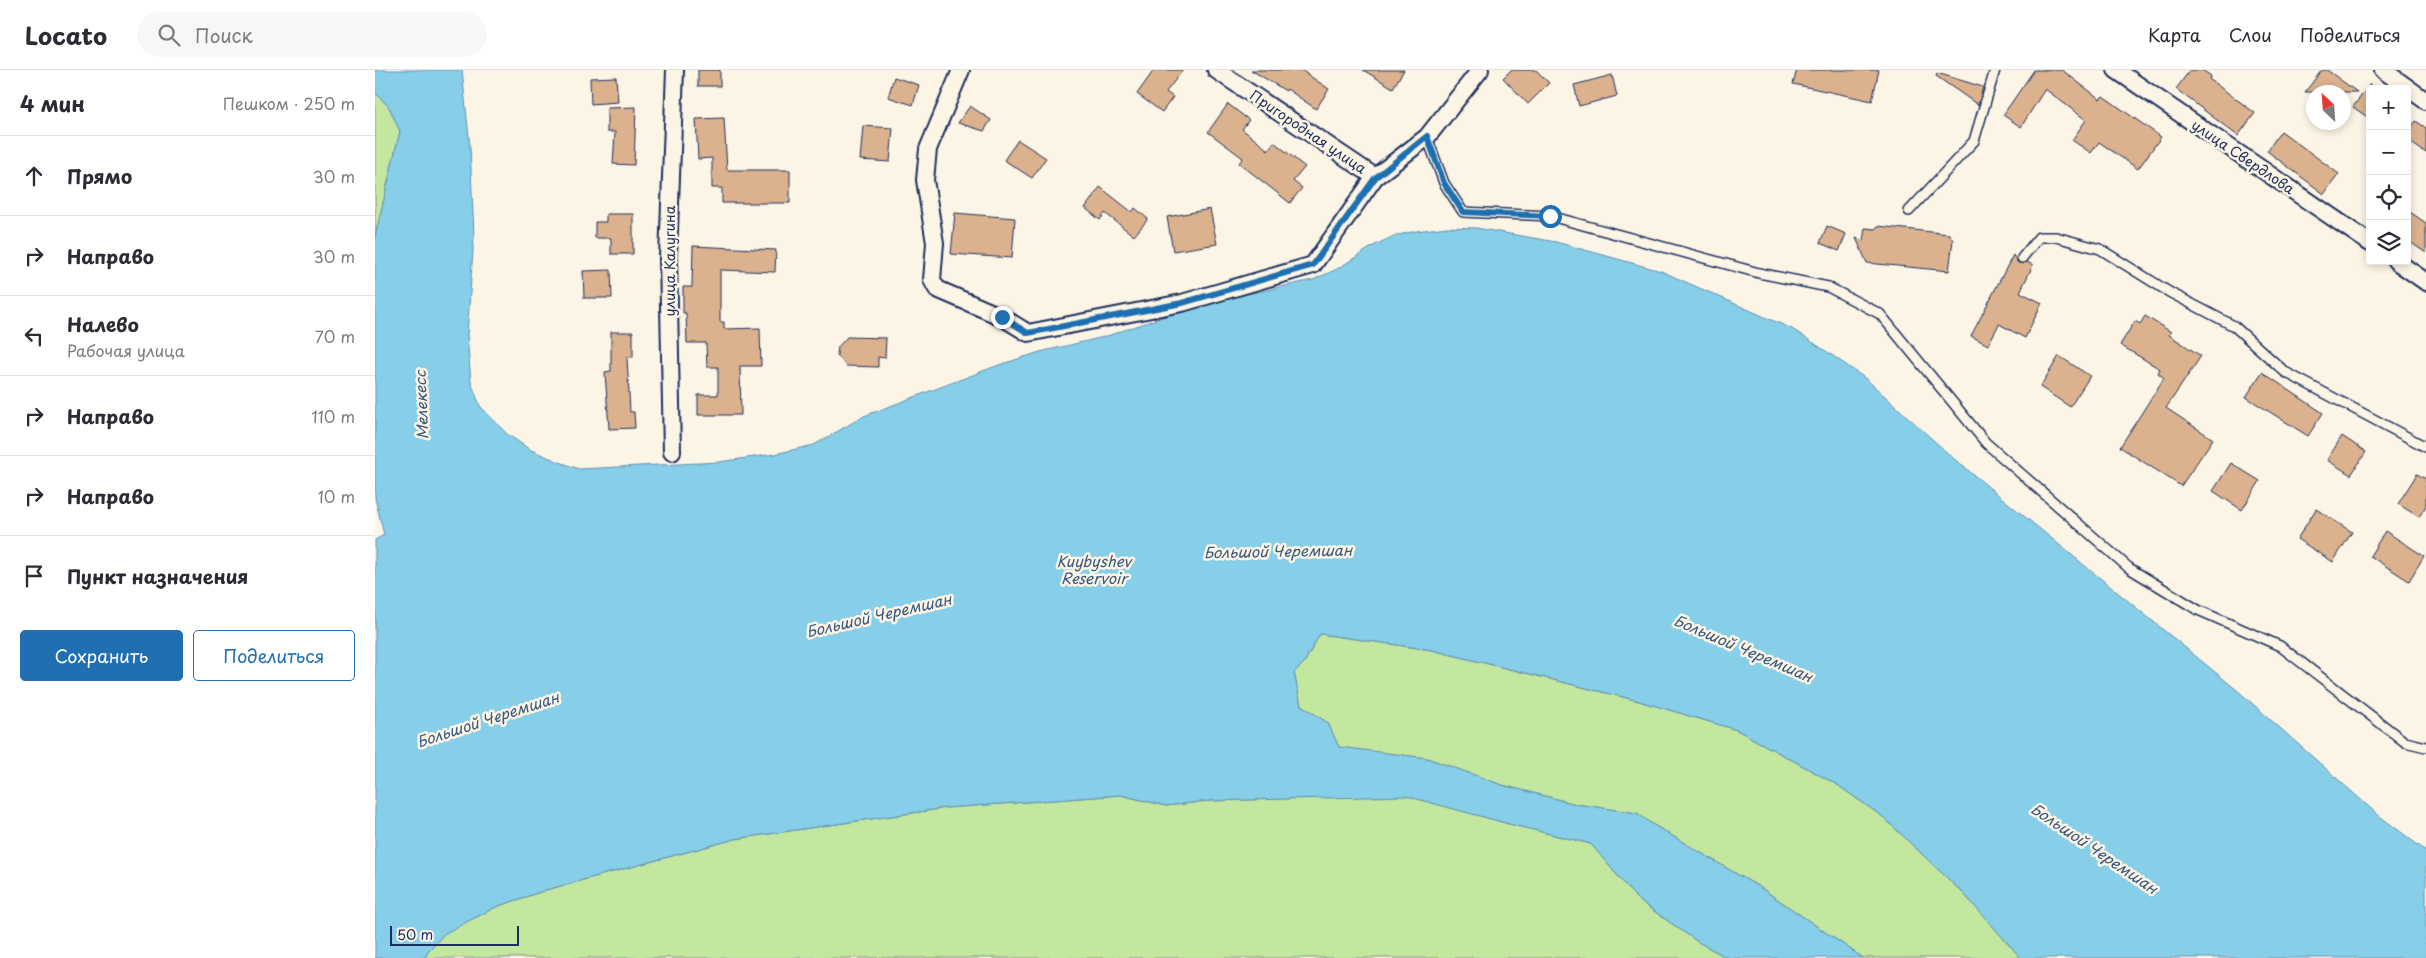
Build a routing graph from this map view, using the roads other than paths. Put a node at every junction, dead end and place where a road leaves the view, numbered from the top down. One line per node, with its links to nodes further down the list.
1 (675, 70): 17 (street, улица Калугина)
2 (961, 70): 10 (street)
3 (1216, 70): 10 (street, Пригородная улица)
4 (1480, 70): 9 (street)
5 (1995, 70): 11 (lane)
6 (2116, 70): 12 (street, улица Свердлова)
7 (2383, 70): 8 (street)
8 (2426, 101)
9 (1427, 136): 10 (street); 18 (lane)
10 (1375, 178)
11 (1909, 211)
12 (2366, 241)
13 (2022, 258): 16 (lane)
14 (2402, 265): 15 (street)
15 (2426, 282)
16 (2426, 447)
17 (673, 452)
18 (2426, 747)

